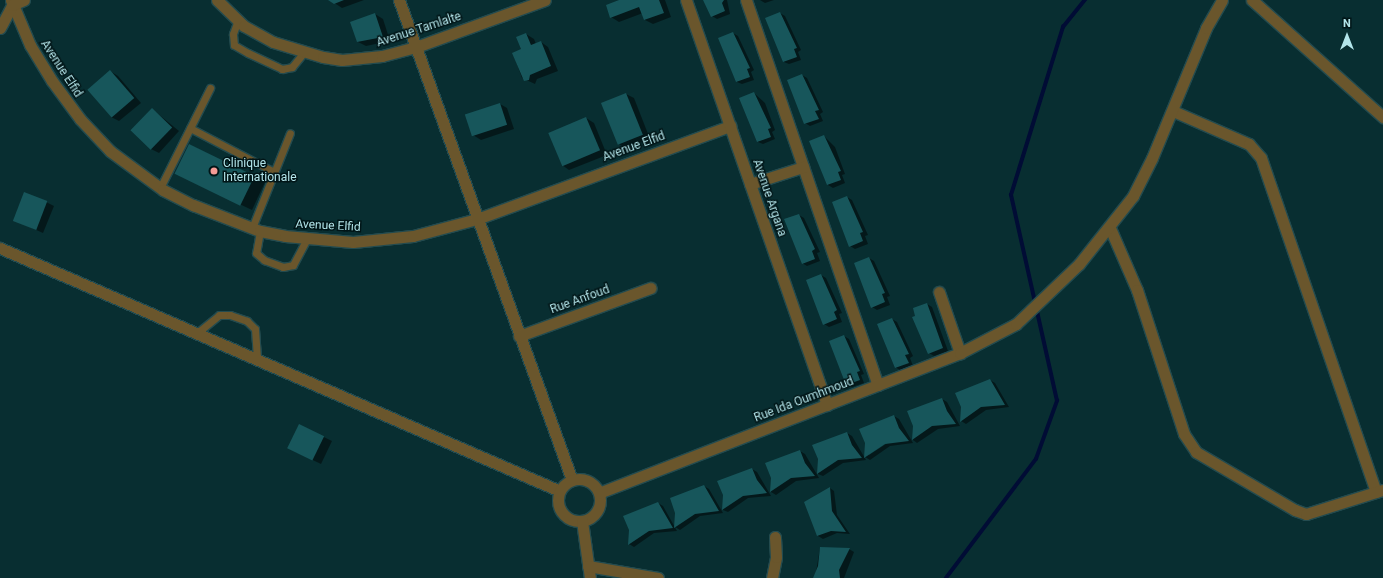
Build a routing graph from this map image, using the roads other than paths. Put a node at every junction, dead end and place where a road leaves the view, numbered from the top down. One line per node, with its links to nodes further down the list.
1 (24, 0): 9 (street)
2 (217, 0): 10 (street, Avenue Tamlalte)
3 (399, 0): 12 (street)
4 (544, 0): 12 (street, Avenue Tamlalte)
5 (686, 0): 17 (street, Avenue Argana)
6 (746, 0): 20 (street)
7 (1222, 0): 15 (street, Rue Ida Oumhmoud)
8 (1252, 0): 16 (street)
9 (12, 2): 11 (street); 23 (street, Avenue Elfid)
10 (238, 20): 13 (street, Avenue Tamlalte); 13 (lane)
11 (0, 28)
12 (416, 47): 13 (street, Avenue Tamlalte); 24 (street)
13 (304, 52)
14 (210, 88): 18 (lane)
15 (1173, 111): 25 (street, Rue Ida Oumhmoud); 39 (street)
16 (1383, 117)
17 (730, 126): 22 (street, Avenue Argana); 24 (street, Avenue Elfid)
18 (190, 128): 21 (lane); 23 (lane)
19 (290, 133): 21 (lane)
20 (803, 167): 22 (street); 35 (street)
21 (274, 172): 26 (lane)
22 (750, 184): 36 (street, Avenue Argana)
23 (160, 188): 26 (street, Avenue Elfid)
24 (477, 219): 27 (street, Avenue Elfid); 32 (street)
25 (1110, 228): 33 (street, Rue Ida Oumhmoud); 39 (street)
26 (256, 229): 27 (street, Avenue Elfid); 27 (lane)
27 (307, 238)
28 (0, 248): 31 (street)
29 (650, 288): 32 (street, Rue Anfoud)
30 (939, 292): 33 (street)
31 (197, 333): 34 (street); 34 (lane)
32 (519, 336): 37 (street)
33 (960, 353): 35 (street, Rue Ida Oumhmoud)
34 (257, 359): 38 (street)
35 (878, 385): 36 (street, Rue Ida Oumhmoud)
36 (827, 405): 40 (street, Rue Ida Oumhmoud)
37 (572, 480): 38 (street); 40 (street)
38 (560, 491): 41 (street)
39 (1380, 491)
40 (599, 493): 41 (street)
41 (582, 521): 43 (street)
42 (775, 537): 46 (street)
43 (588, 566): 44 (street); 45 (street)
44 (590, 578)
45 (658, 578)
46 (772, 578)

